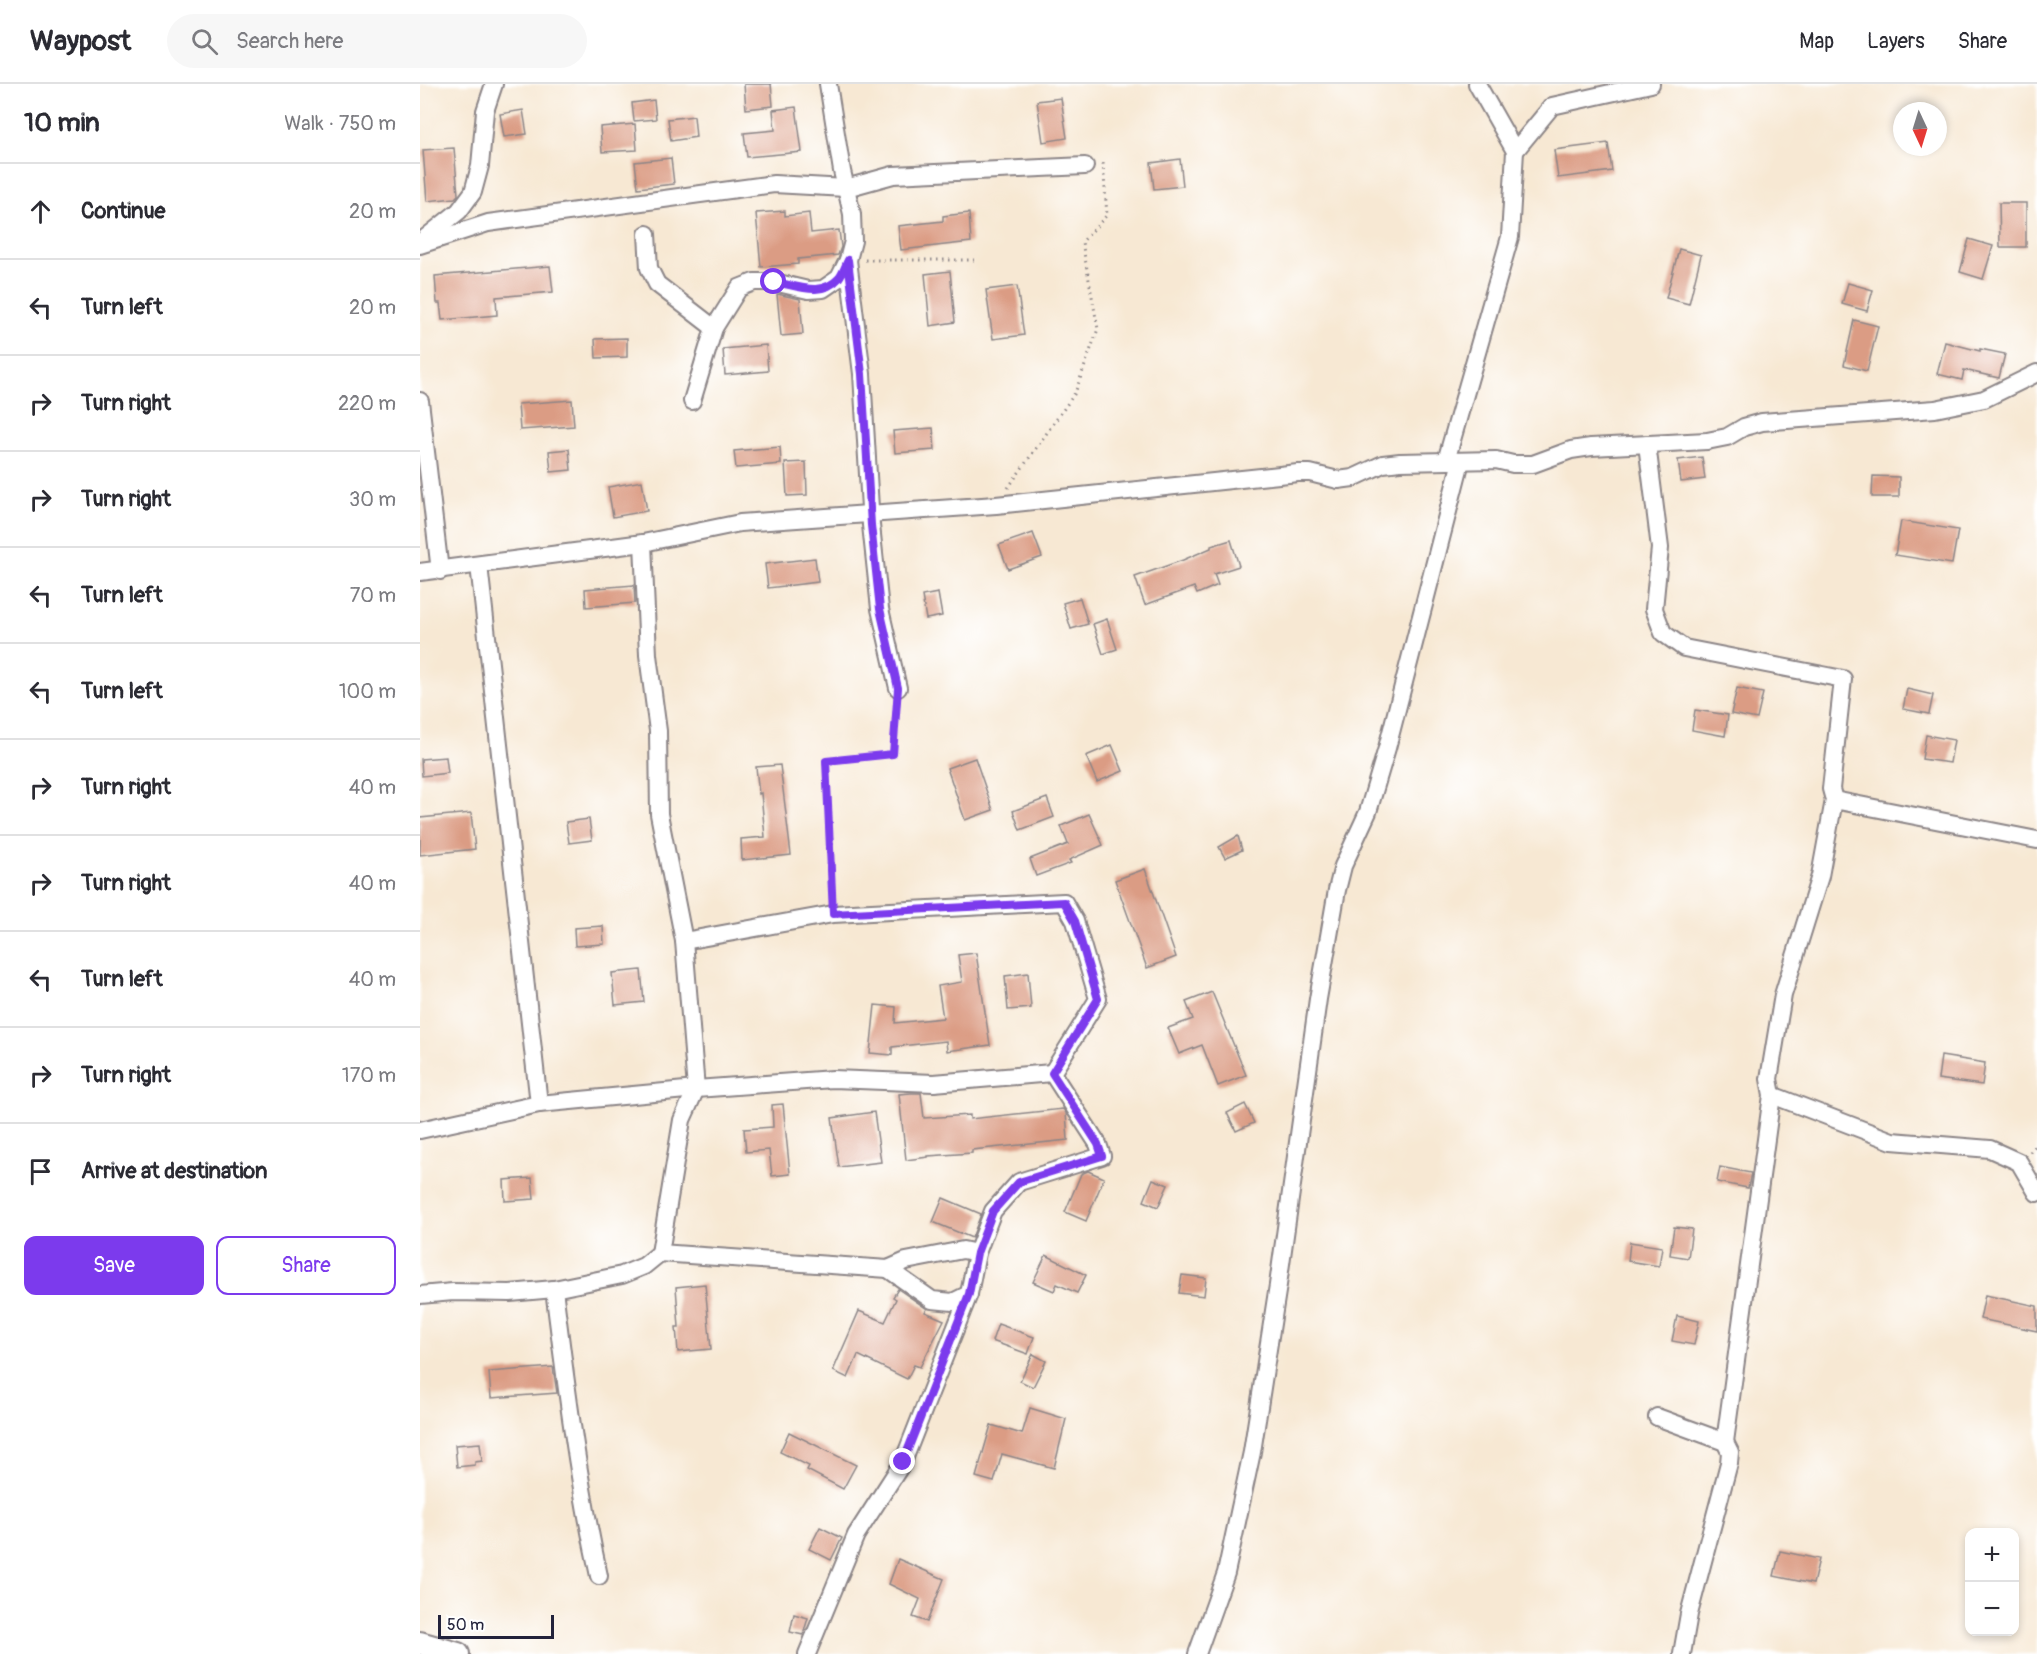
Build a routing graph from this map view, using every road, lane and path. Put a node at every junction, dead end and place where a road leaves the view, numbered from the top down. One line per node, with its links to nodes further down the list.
1 (494, 84): 9 (street)
2 (828, 84): 7 (street)
3 (1477, 84): 5 (street)
4 (1641, 85): 5 (street)
5 (1515, 151): 18 (street)
6 (1085, 166): 7 (street); 19 (path)
7 (846, 188): 9 (street); 10 (street)
8 (647, 234): 12 (street)
9 (420, 243)
10 (848, 260): 11 (path); 12 (street); 20 (street)
11 (974, 260)
12 (714, 328): 16 (street)
13 (2037, 362): 14 (street)
14 (2032, 376): 17 (street)
15 (420, 401): 23 (street)
16 (692, 401)
17 (1647, 444): 18 (street); 26 (street)
18 (1453, 461): 19 (street); 48 (street)
19 (996, 505): 20 (street)
20 (872, 514): 21 (street); 25 (street)
21 (643, 543): 22 (street); 29 (street)
22 (479, 566): 23 (street); 33 (street)
23 (440, 571): 24 (street)
24 (420, 572)
25 (898, 688): 28 (path)
26 (1834, 800): 27 (street); 32 (street)
27 (2037, 840)
28 (833, 914): 29 (street); 30 (street)
29 (684, 941): 31 (street)
30 (1052, 1073): 31 (street); 37 (street)
31 (696, 1089): 33 (street); 36 (street)
32 (1772, 1095): 35 (street); 43 (street)
33 (539, 1104): 34 (street)
34 (420, 1131)
35 (2037, 1193)
36 (660, 1253): 38 (street); 39 (street)
37 (977, 1253): 38 (street); 40 (street)
38 (888, 1269): 40 (street)
39 (554, 1288): 41 (street); 44 (street)
40 (969, 1294): 47 (street)
41 (420, 1295)
42 (1657, 1418): 43 (street)
43 (1725, 1442): 49 (street)
44 (599, 1576)
45 (420, 1643): 46 (street)
46 (458, 1654)
47 (807, 1654)
48 (1197, 1654)
49 (1682, 1654)

